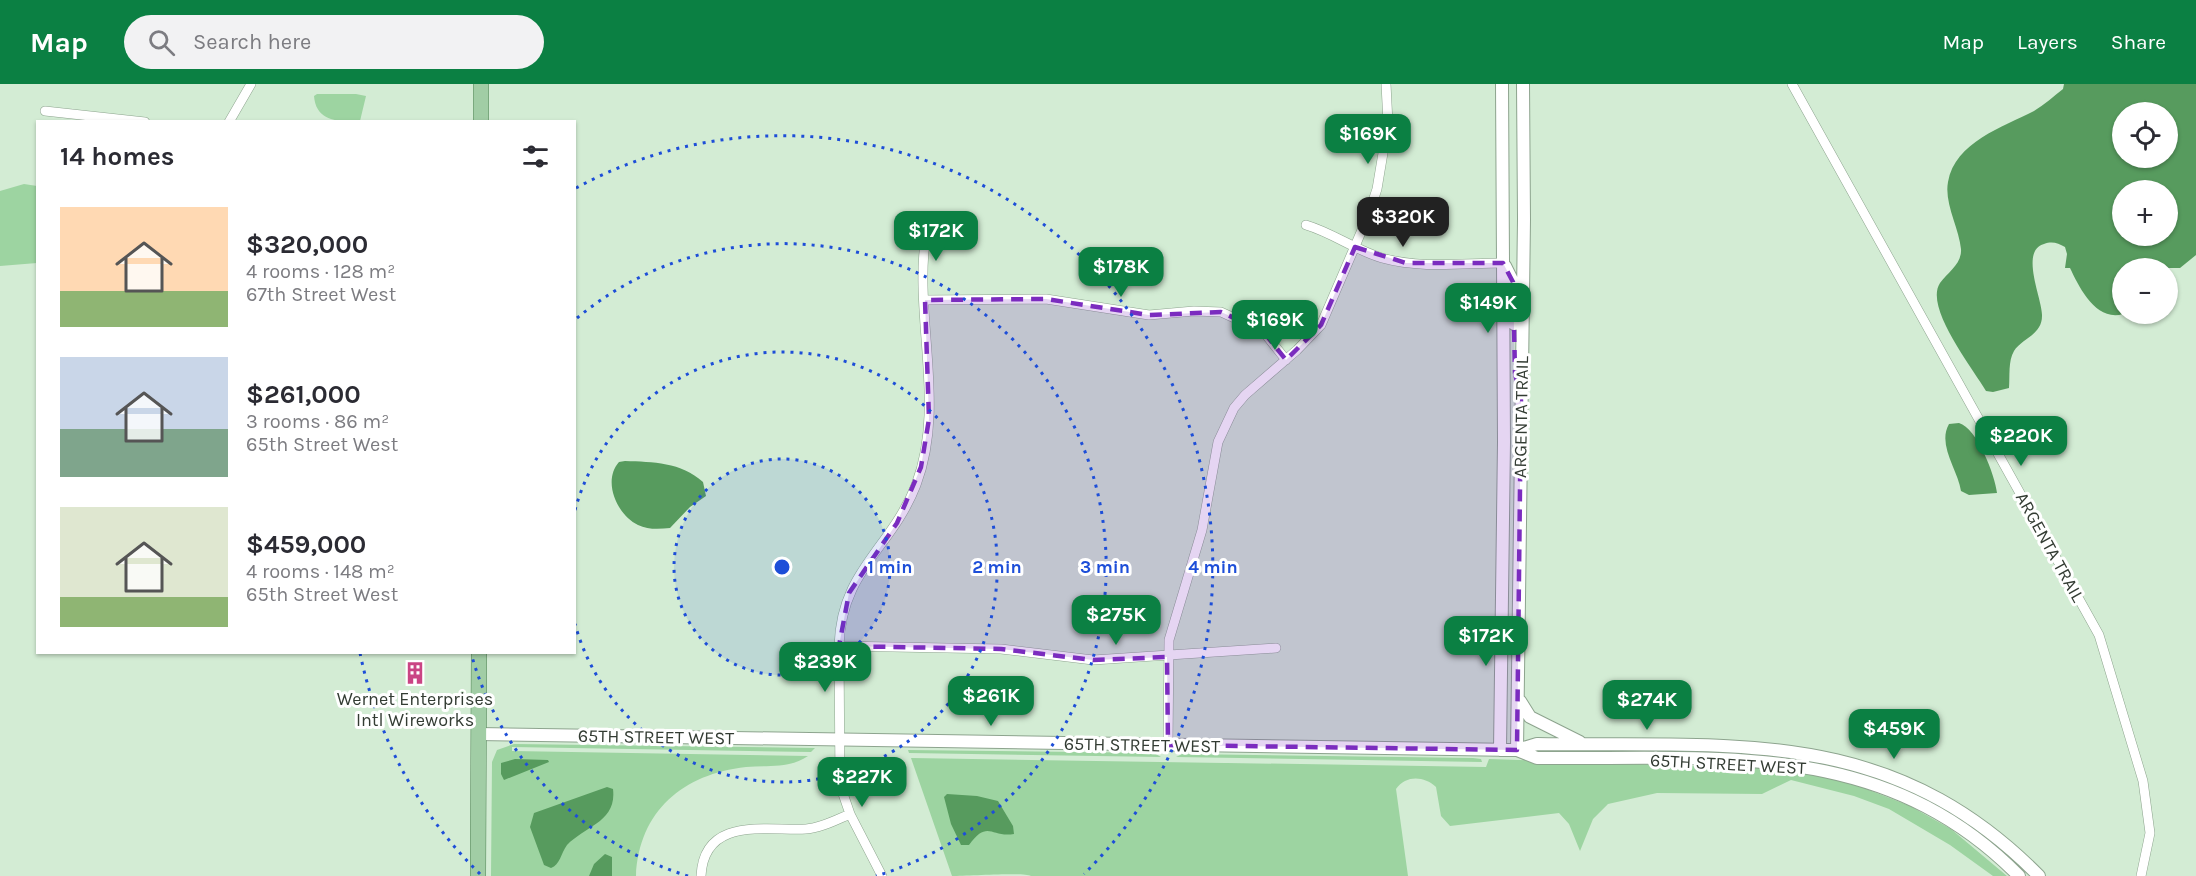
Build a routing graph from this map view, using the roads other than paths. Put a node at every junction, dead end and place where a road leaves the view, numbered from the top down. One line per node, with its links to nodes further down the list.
1 (251, 84): 9 (street)
2 (481, 84): 10 (main road)
3 (1386, 84): 13 (street)
4 (1502, 84): 14 (street, ARGENTA TRAIL)
5 (1522, 84): 17 (street, ARGENTA TRAIL)
6 (1792, 84): 35 (street, ARGENTA TRAIL)
7 (45, 111): 8 (street)
8 (127, 120)
9 (230, 120)
10 (481, 120)
11 (927, 223): 15 (street)
12 (1306, 225): 13 (street)
13 (1355, 247): 14 (street); 16 (street)
14 (1503, 263): 17 (street); 27 (street, ARGENTA TRAIL)
15 (925, 300): 16 (street); 18 (street)
16 (1286, 360): 21 (street)
17 (1521, 400): 22 (street, ARGENTA TRAIL)
18 (839, 646): 21 (street); 24 (street)
19 (1276, 648): 21 (street)
20 (479, 654): 23 (main road)
21 (1167, 657): 25 (street)
22 (1519, 693): 26 (street); 28 (street, ARGENTA TRAIL)
23 (478, 734): 24 (street, 65TH STREET WEST); 30 (main road)
24 (838, 740): 25 (street, 65TH STREET WEST); 29 (street)
25 (1168, 745): 27 (street, 65TH STREET WEST)
26 (1587, 745): 28 (street, 65TH STREET WEST); 34 (street, 65TH STREET WEST)
27 (1500, 750): 28 (street, 65TH STREET WEST)
28 (1517, 750): 33 (street, 65TH STREET WEST)
29 (850, 814): 31 (street); 32 (street)
30 (478, 876)
31 (701, 876)
32 (882, 876)
33 (2019, 876)
34 (2039, 876)
35 (2142, 876)

